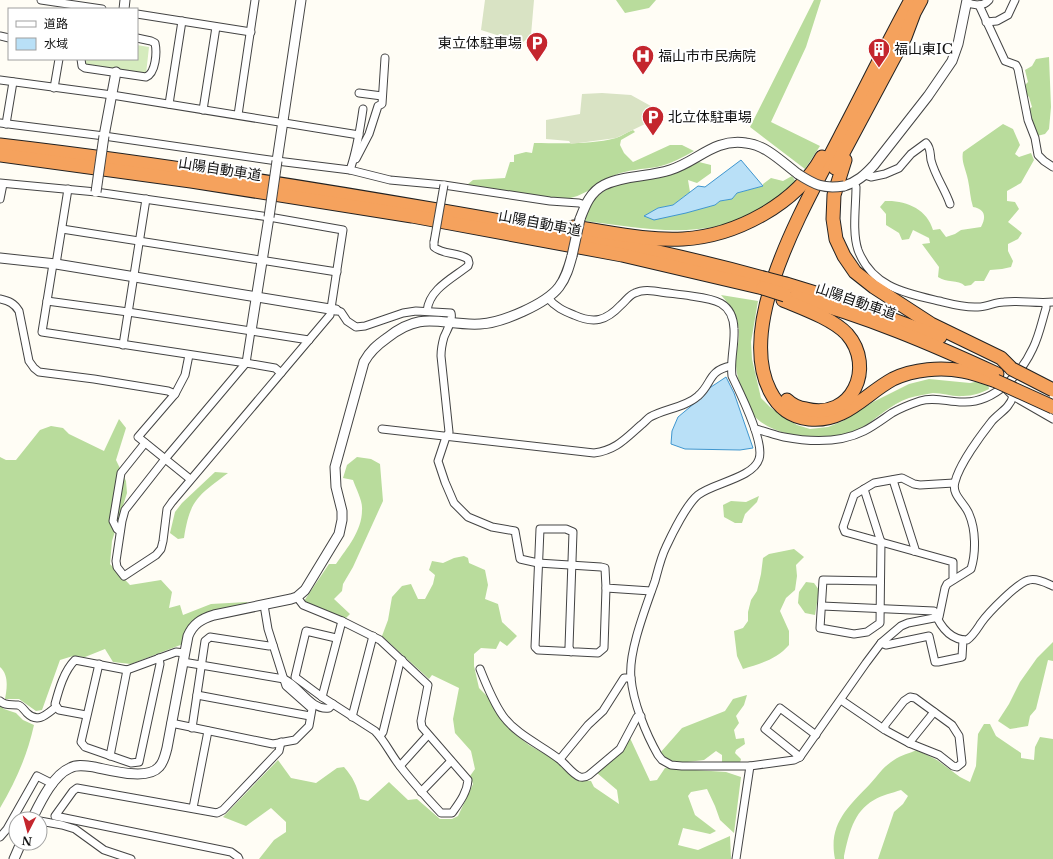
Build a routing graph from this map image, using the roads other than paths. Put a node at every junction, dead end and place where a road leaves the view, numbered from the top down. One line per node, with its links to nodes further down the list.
1 (41, 0): 12 (street)
2 (255, 0): 18 (street)
3 (301, 0): 36 (street)
4 (905, 0): 19 (highway)
5 (911, 0): 19 (highway)
6 (920, 0): 19 (highway)
7 (925, 0): 19 (highway)
8 (989, 0): 11 (street)
9 (1015, 0): 16 (street)
10 (967, 2): 11 (street); 46 (street)
11 (979, 5): 16 (street)
12 (67, 6): 13 (street)
13 (90, 8)
14 (138, 14): 15 (street)
15 (182, 21): 17 (street); 32 (street)
16 (986, 22): 44 (street)
17 (216, 27): 18 (street); 34 (street)
18 (251, 32): 35 (street)
19 (900, 34): 31 (highway)
20 (138, 38): 24 (street)
21 (385, 58): 30 (street)
22 (59, 60): 27 (street)
23 (81, 60): 24 (street)
24 (116, 72): 29 (street)
25 (0, 80): 26 (street)
26 (13, 82): 27 (street); 37 (street)
27 (54, 88): 29 (street)
28 (359, 93): 30 (street)
29 (112, 95): 32 (street); 39 (street)
30 (382, 96): 42 (street)
31 (865, 100): 56 (highway); 66 (highway); 82 (highway); 84 (highway)
32 (169, 104): 34 (street)
33 (363, 109): 38 (street)
34 (203, 110): 35 (street)
35 (238, 115): 36 (street)
36 (282, 123): 38 (street); 43 (street)
37 (3, 124): 39 (street)
38 (359, 135): 42 (street)
39 (104, 136): 43 (street); 51 (street, bridge)
40 (0, 145): 56 (highway, 山陽自動車道)
41 (0, 155): 65 (highway, 山陽自動車道)
42 (354, 159): 45 (street)
43 (277, 161): 45 (street); 57 (street, bridge)
44 (1053, 167)
45 (350, 170): 49 (street)
46 (865, 175): 47 (street); 54 (street)
47 (854, 183): 55 (street, bridge); 71 (street)
48 (1, 184): 50 (street); 52 (street)
49 (444, 185): 55 (street); 73 (street, bridge)
50 (68, 190): 51 (street); 58 (street)
51 (96, 192): 53 (street)
52 (0, 199)
53 (146, 199): 57 (street); 59 (street)
54 (950, 204)
55 (586, 205): 68 (street, bridge)
56 (413, 206): 65 (highway, 山陽自動車道)
57 (269, 217): 61 (street); 63 (street)
58 (62, 229): 59 (street); 62 (street)
59 (139, 241): 61 (street); 64 (street)
60 (0, 258): 62 (street)
61 (262, 261): 63 (street); 67 (street)
62 (54, 264): 64 (street); 70 (street)
63 (337, 272): 72 (street)
64 (134, 276): 67 (street); 74 (street)
65 (764, 287): 66 (highway)
66 (785, 293): 82 (highway, 山陽自動車道); 84 (highway, 山陽自動車道)
67 (257, 296): 72 (street); 76 (street)
68 (548, 298): 75 (street); 81 (street)
69 (0, 299): 86 (street)
70 (48, 301): 74 (street); 78 (street)
71 (1049, 302): 84 (street)
72 (334, 309): 73 (street); 77 (street)
73 (427, 311): 75 (street)
74 (128, 312): 76 (street); 78 (street)
75 (450, 322): 93 (street); 110 (street)
76 (251, 330): 77 (street); 80 (street)
77 (309, 340): 83 (street)
78 (123, 344): 79 (street)
79 (189, 355): 80 (street); 86 (street)
80 (246, 363): 83 (street); 95 (street)
81 (731, 366): 92 (street); 93 (street)
82 (1012, 368): 85 (highway, 山陽自動車道, bridge)
83 (281, 373): 96 (street)
84 (1000, 381): 87 (street); 88 (highway, 山陽自動車道); 89 (highway, bridge); 92 (street)
85 (1053, 390)
86 (175, 394): 94 (street)
87 (1013, 396): 90 (street); 98 (street)
88 (1053, 402)
89 (1053, 407)
90 (1053, 419)
91 (382, 429): 93 (street)
92 (755, 429): 109 (street)
93 (446, 437): 103 (street)
94 (145, 443): 95 (street); 100 (street)
95 (165, 459): 96 (street); 100 (street)
96 (190, 480): 100 (street)
97 (893, 480): 98 (street); 99 (street); 102 (street)
98 (954, 484): 105 (street)
99 (864, 489): 101 (street); 101 (street)
100 (120, 531)
101 (881, 541): 102 (street); 106 (street)
102 (914, 551): 105 (street)
103 (538, 563): 104 (street); 104 (street); 121 (street)
104 (572, 566): 108 (street); 121 (street)
105 (954, 579): 114 (street)
106 (880, 581): 112 (street); 113 (street)
107 (1053, 586): 118 (street)
108 (606, 588): 109 (street); 121 (street)
109 (652, 591): 129 (street)
110 (297, 597): 111 (street); 115 (street)
111 (264, 605): 120 (street); 122 (street)
112 (822, 606): 113 (street); 113 (street)
113 (880, 609): 114 (street)
114 (937, 618): 118 (street); 119 (street)
115 (342, 621): 116 (street); 117 (street)
116 (373, 636): 124 (street); 141 (street)
117 (336, 638): 132 (street); 132 (street)
118 (963, 640): 119 (street)
119 (881, 644): 133 (street)
120 (273, 645): 126 (street); 130 (street)
121 (571, 652)
122 (184, 657): 123 (street); 126 (street); 142 (street)
123 (159, 658): 128 (street); 151 (street)
124 (402, 660): 146 (street); 148 (street)
125 (99, 664): 128 (street); 136 (street); 138 (street)
126 (202, 665): 130 (street); 131 (street)
127 (480, 669): 153 (street)
128 (127, 670): 151 (street)
129 (631, 678): 140 (street); 153 (street)
130 (284, 679): 135 (street); 139 (street)
131 (197, 695): 139 (street); 143 (street)
132 (322, 697): 135 (street)
133 (841, 700): 144 (street); 147 (street)
134 (0, 701): 136 (street)
135 (333, 704): 141 (street)
136 (56, 707): 138 (street)
137 (934, 712): 144 (street); 150 (street); 150 (street)
138 (86, 715): 151 (street)
139 (310, 716): 149 (street)
140 (641, 716): 153 (street); 156 (street)
141 (352, 717): 148 (street)
142 (172, 724): 143 (street); 157 (street)
143 (192, 728): 145 (street)
144 (885, 730): 150 (street)
145 (208, 731): 149 (street); 159 (street)
146 (428, 735): 154 (street); 155 (street)
147 (816, 735): 152 (street); 152 (street)
148 (380, 736): 155 (street)
149 (281, 742): 159 (street)
150 (909, 743)
151 (110, 756)
152 (800, 757): 156 (street)
153 (560, 759)
154 (451, 761): 158 (street); 158 (street)
155 (400, 766): 158 (street)
156 (750, 766): 165 (street)
157 (53, 784): 160 (street); 162 (street)
158 (421, 792)
159 (193, 808): 164 (street)
160 (37, 811)
161 (48, 822): 163 (street)
162 (0, 837)
163 (131, 859)
164 (239, 859)
165 (736, 859)

